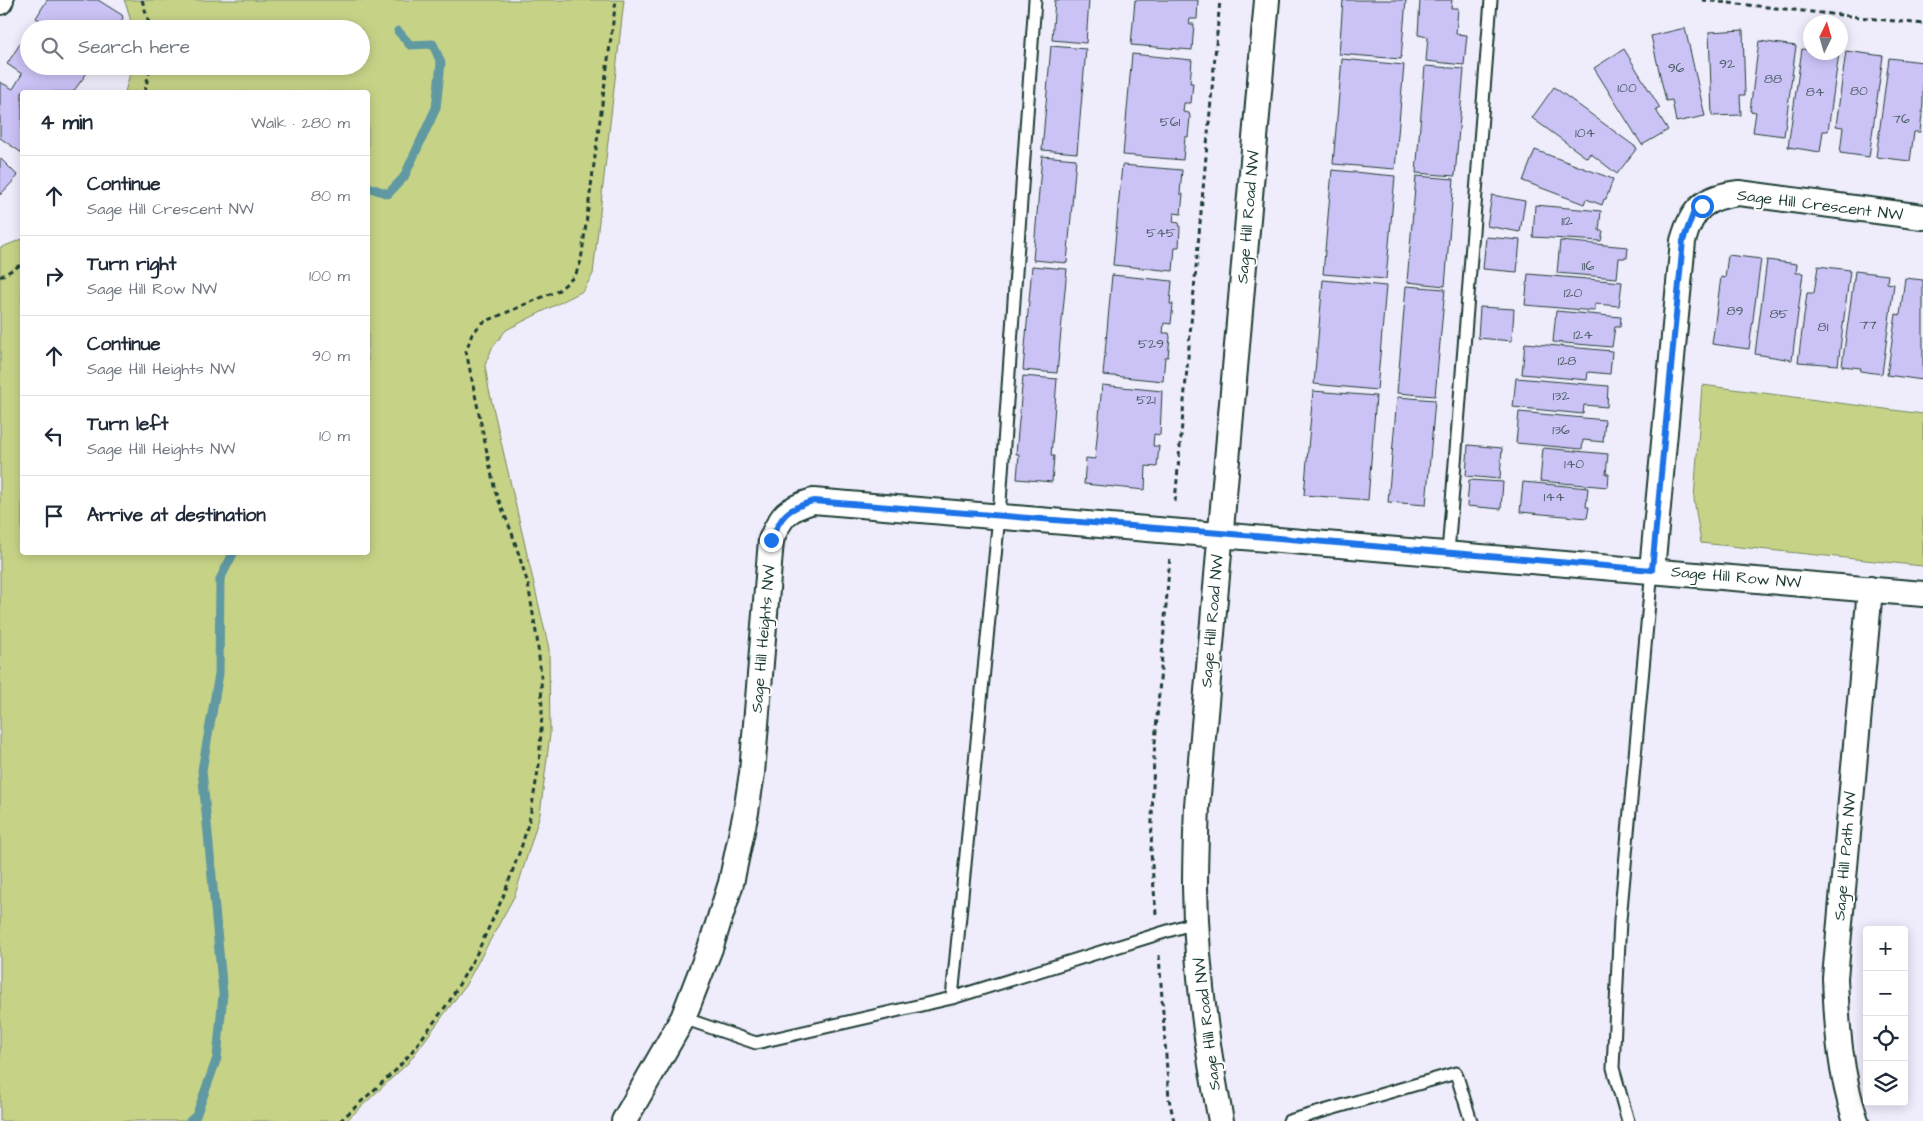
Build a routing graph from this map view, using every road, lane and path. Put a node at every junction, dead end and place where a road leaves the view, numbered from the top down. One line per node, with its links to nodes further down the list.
1 (142, 0): 7 (path)
2 (616, 0): 23 (path)
3 (1035, 0): 14 (lane)
4 (1266, 0): 15 (street, Sage Hill Road NW)
5 (1491, 0): 16 (lane)
6 (1702, 0): 8 (path)
7 (148, 20)
8 (1923, 24)
9 (148, 75): 10 (path)
10 (145, 90)
11 (1923, 217): 17 (street, Sage Hill Crescent NW)
12 (20, 265): 13 (path)
13 (0, 277)
14 (999, 516): 15 (street, Sage Hill Heights NW); 21 (lane); 22 (street, Sage Hill Heights NW)
15 (1220, 533): 16 (street, Sage Hill Row NW); 20 (street, Sage Hill Road NW)
16 (1448, 553): 17 (street, Sage Hill Row NW)
17 (1652, 570): 18 (street, Sage Hill Row NW); 28 (lane)
18 (1870, 589): 19 (street, Sage Hill Row NW); 29 (street, Sage Hill Path NW)
19 (1923, 594)
20 (1197, 922): 21 (lane); 25 (street, Sage Hill Road NW)
21 (952, 998): 22 (lane)
22 (683, 1018): 24 (street, Sage Hill Heights NW)
23 (340, 1121)
24 (624, 1121)
25 (1221, 1121)
26 (1289, 1121): 27 (lane)
27 (1471, 1121)
28 (1628, 1121)
29 (1856, 1121)

